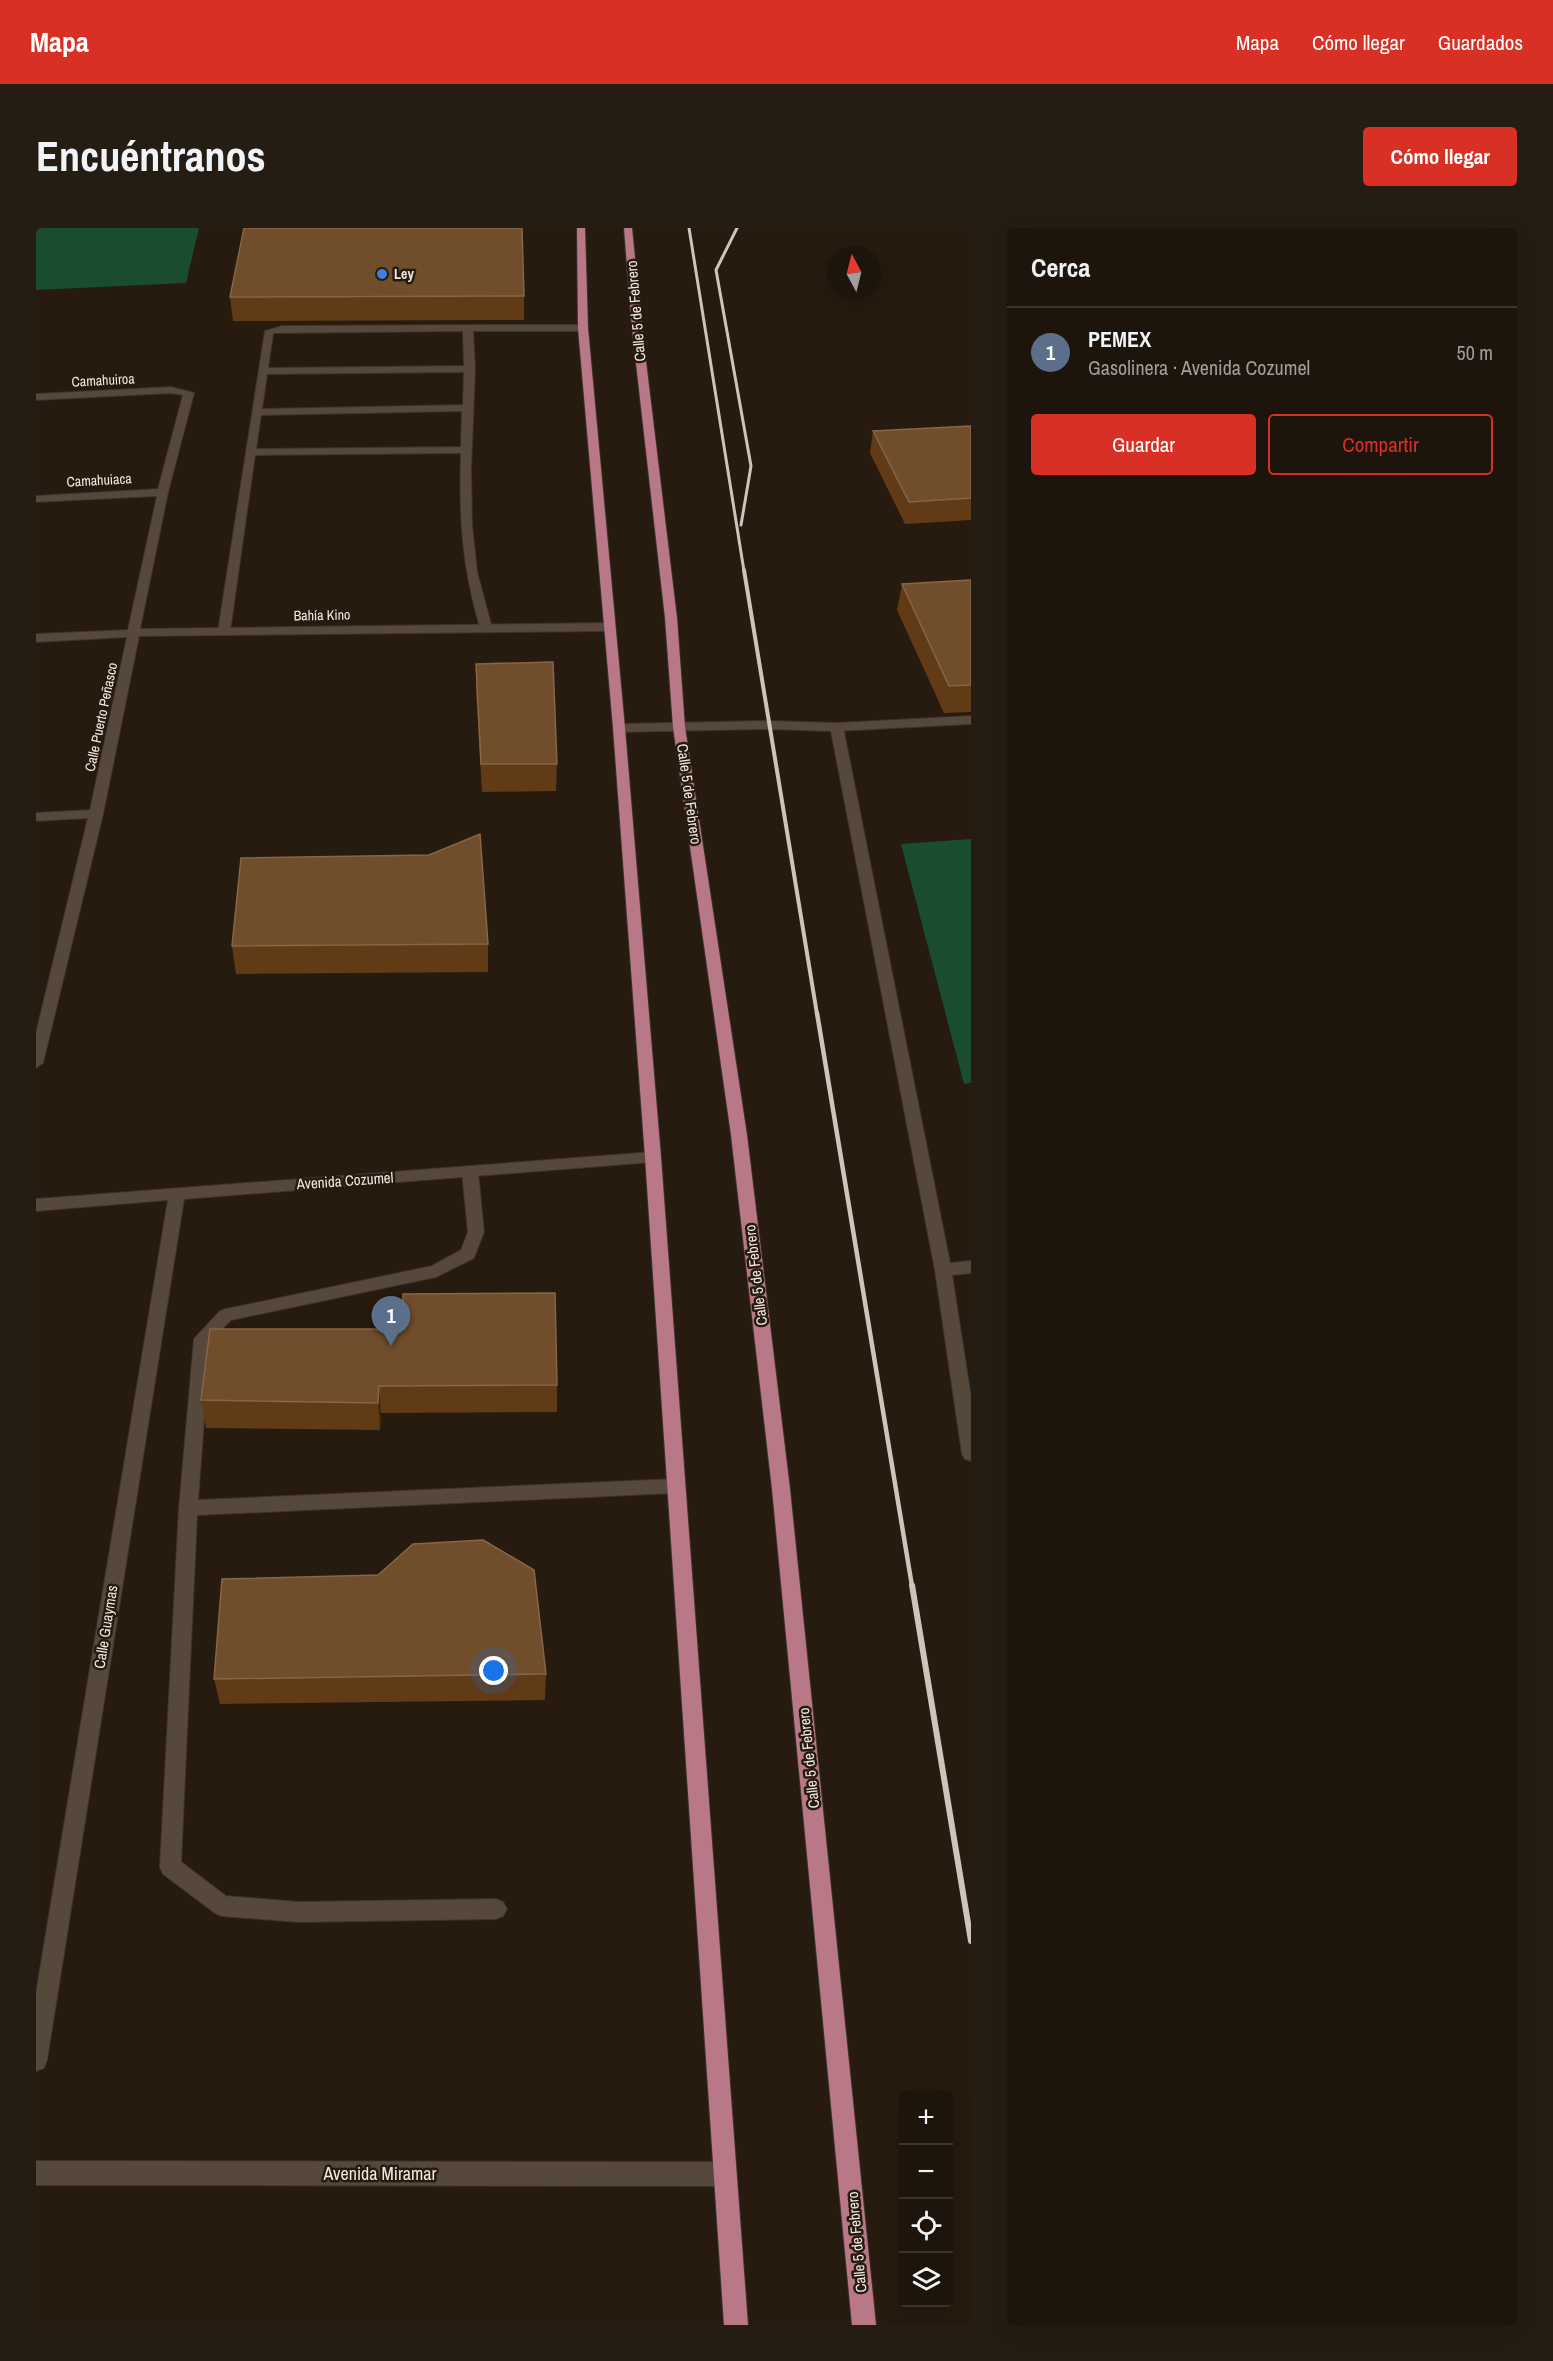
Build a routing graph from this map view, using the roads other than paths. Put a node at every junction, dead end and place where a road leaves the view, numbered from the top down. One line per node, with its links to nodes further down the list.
1 (581, 228): 4 (main road)
2 (628, 228): 21 (main road, Calle 5 de Febrero)
3 (468, 328): 4 (street); 5 (street); 6 (street)
4 (583, 328): 15 (main road)
5 (470, 369): 6 (street); 9 (street)
6 (262, 371): 10 (street)
7 (171, 390): 8 (street, Camahuiroa); 13 (street, Calle Puerto Peñasco)
8 (36, 397)
9 (467, 408): 10 (street); 11 (street)
10 (256, 412): 12 (street)
11 (467, 450): 12 (street); 16 (street)
12 (250, 452): 17 (street)
13 (163, 492): 14 (street, Camahuiaca); 18 (street, Calle Puerto Peñasco)
14 (36, 499)
15 (609, 627): 16 (street, Bahía Kino); 23 (main road)
16 (486, 628): 17 (street, Bahía Kino)
17 (224, 632): 18 (street, Bahía Kino)
18 (134, 633): 19 (street, Bahía Kino); 24 (street, Calle Puerto Peñasco)
19 (36, 638)
20 (971, 720): 22 (street)
21 (679, 727): 22 (street); 23 (street); 42 (main road, Calle 5 de Febrero)
22 (837, 727): 33 (street)
23 (619, 728): 28 (main road)
24 (96, 814): 25 (street); 26 (street, Calle Puerto Peñasco)
25 (36, 817)
26 (39, 1031): 27 (street, Calle Puerto Peñasco)
27 (36, 1063)
28 (653, 1157): 29 (street, Avenida Cozumel); 35 (main road)
29 (470, 1172): 30 (street, Avenida Cozumel); 36 (street)
30 (177, 1195): 31 (street, Avenida Cozumel); 38 (street, Calle Guaymas)
31 (36, 1205)
32 (971, 1267): 33 (street)
33 (943, 1270): 34 (street)
34 (971, 1454)
35 (675, 1486): 36 (street); 40 (main road)
36 (188, 1508): 37 (street)
37 (495, 1909)
38 (36, 2060)
39 (36, 2173): 40 (street, Avenida Miramar)
40 (725, 2174): 41 (main road)
41 (736, 2325)
42 (864, 2325)

